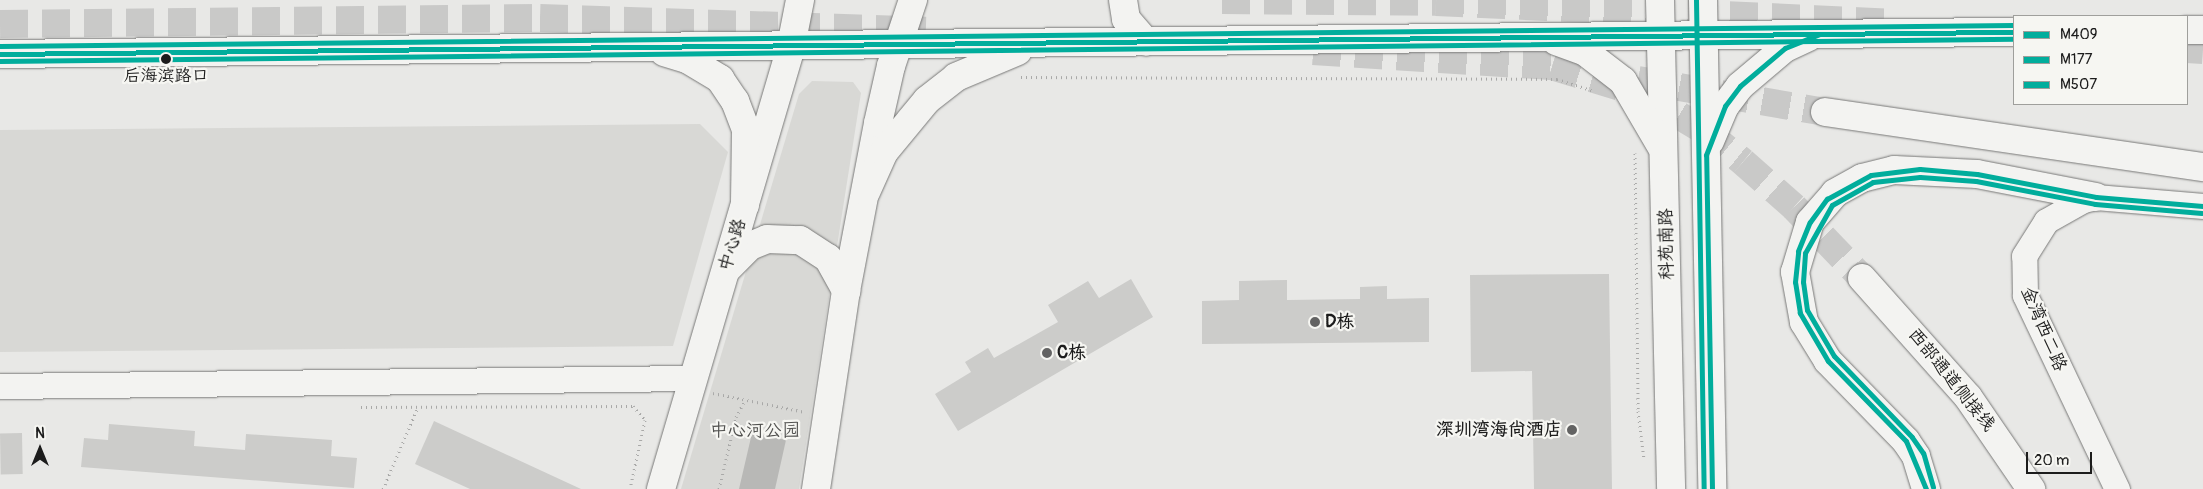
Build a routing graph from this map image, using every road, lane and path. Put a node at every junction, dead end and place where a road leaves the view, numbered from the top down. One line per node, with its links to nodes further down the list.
1 (800, 0): 17 (main road, 中心路)
2 (913, 0): 15 (main road)
3 (1123, 0): 13 (main road)
4 (1660, 0): 11 (main road, 科苑南路)
5 (1703, 0): 10 (main road)
6 (2188, 30): 7 (main road)
7 (2203, 30)
8 (2013, 32): 9 (main road)
9 (1816, 34): 10 (main road); 24 (main road)
10 (1703, 35): 11 (main road); 24 (main road)
11 (1662, 36): 12 (main road); 23 (main road, 科苑南路)
12 (1548, 38): 13 (main road); 23 (main road)
13 (1146, 42): 14 (main road)
14 (1043, 43): 15 (main road); 26 (main road)
15 (897, 45): 17 (main road); 26 (main road)
16 (646, 46): 17 (main road); 18 (main road); 28 (main road)
17 (791, 46): 28 (main road, 中心路)
18 (0, 54)
19 (1015, 77): 20 (path)
20 (1600, 95)
21 (1825, 112): 25 (main road)
22 (1635, 143): 42 (path)
23 (1665, 155): 31 (main road, 科苑南路)
24 (1706, 155): 33 (main road)
25 (2203, 167)
26 (866, 192): 34 (main road)
27 (2096, 197): 29 (street); 41 (main road); 53 (street, 金湾西二路)
28 (745, 205): 30 (main road, 中心路)
29 (2203, 206)
30 (725, 271): 34 (main road); 35 (main road, 中心路)
31 (1667, 278): 33 (main road); 48 (main road, 科苑南路)
32 (1862, 278): 52 (main road, 西部通道侧接线)
33 (1708, 279): 49 (main road)
34 (846, 291): 40 (main road)
35 (692, 383): 36 (street); 37 (path); 45 (main road, 中心路)
36 (0, 386)
37 (745, 400): 40 (path); 46 (path)
38 (418, 407): 39 (path); 43 (path); 44 (path)
39 (358, 408)
40 (829, 417): 47 (main road)
41 (1916, 456): 50 (main road); 51 (street)
42 (1645, 467)
43 (383, 489)
44 (630, 489)
45 (662, 489)
46 (719, 489)
47 (816, 489)
48 (1671, 489)
49 (1712, 489)
50 (1926, 489)
51 (1936, 489)
52 (2031, 489)
53 (2117, 489)

